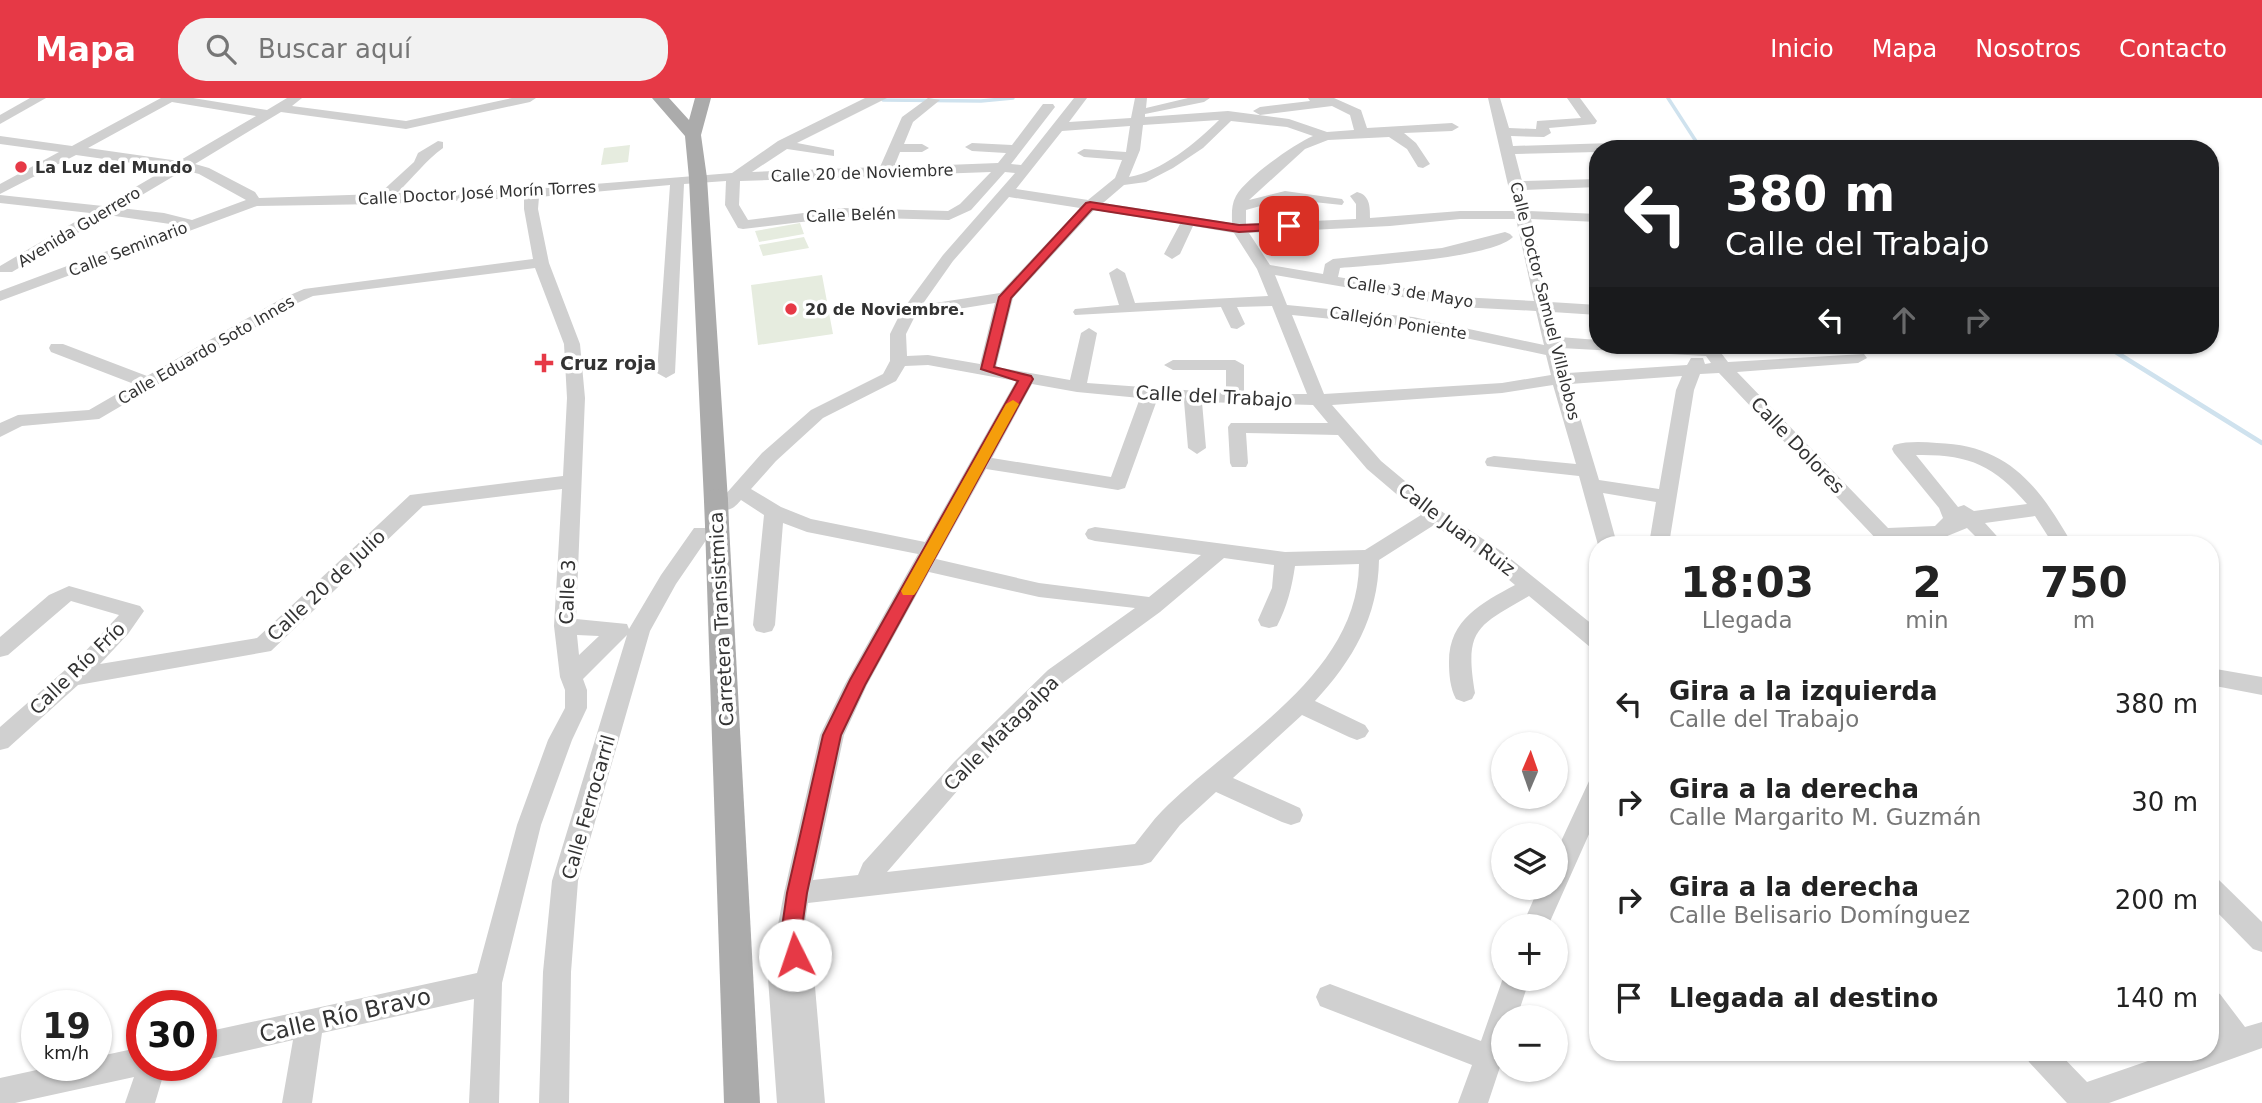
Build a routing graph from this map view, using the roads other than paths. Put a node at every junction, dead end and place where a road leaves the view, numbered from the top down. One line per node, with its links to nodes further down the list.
1 (40, 98): 20 (street)
2 (170, 98): 17 (street); 38 (street)
3 (296, 98): 17 (street, Avenida Guerrero)
4 (530, 98): 17 (street)
5 (660, 98): 27 (main road)
6 (702, 98): 27 (main road, Carretera Transistmica)
7 (1081, 98): 22 (street)
8 (1141, 98): 19 (street)
9 (1204, 98): 19 (street)
10 (1314, 98): 15 (street)
11 (1494, 98): 25 (street, Calle Doctor Samuel Villalobos)
12 (1573, 98): 21 (street)
13 (877, 99): 31 (street)
14 (934, 100): 34 (street)
15 (1335, 102): 18 (street); 26 (street)
16 (1048, 107): 37 (street)
17 (274, 111): 44 (street, Avenida Guerrero)
18 (1228, 116): 19 (street); 28 (street); 51 (street)
19 (1140, 118): 22 (street); 42 (street)
20 (0, 120)
21 (1590, 121): 25 (street); 30 (street)
22 (1060, 127): 46 (street)
23 (1452, 127): 24 (street)
24 (1388, 130): 26 (street); 43 (street)
25 (1503, 132): 39 (street, Calle Doctor Samuel Villalobos)
26 (1362, 133): 28 (street)
27 (693, 135): 50 (main road, Carretera Transistmica)
28 (1326, 136): 64 (street)
29 (0, 140): 38 (street)
30 (1606, 140)
31 (783, 144): 40 (street); 49 (street)
32 (438, 145): 59 (street)
33 (972, 147): 37 (street)
34 (896, 148): 35 (street); 47 (street)
35 (922, 148)
36 (1589, 148): 39 (street)
37 (1015, 149): 45 (street)
38 (74, 150): 44 (street); 54 (street)
39 (1508, 150): 53 (street, Calle Doctor Samuel Villalobos)
40 (829, 153)
41 (1084, 153): 42 (street)
42 (1131, 156): 51 (street)
43 (1423, 164)
44 (182, 166): 60 (street); 65 (street, Avenida Guerrero)
45 (1001, 167): 46 (street, Calle 20 de Noviembre); 47 (street, Calle 20 de Noviembre); 62 (street, Calle Belén)
46 (1025, 170): 55 (street)
47 (885, 172): 48 (street, Calle 20 de Noviembre)
48 (819, 175): 49 (street, Calle 20 de Noviembre); 62 (street)
49 (733, 178): 50 (street, Calle 20 de Noviembre); 62 (street, Calle Belén)
50 (687, 179): 56 (street, Calle Doctor José Morín Torres); 101 (street); 123 (main road, Carretera Transistmica)
51 (1121, 180): 63 (street)
52 (1589, 184): 53 (street)
53 (1516, 186): 69 (street, Calle Doctor Samuel Villalobos)
54 (0, 190)
55 (1007, 192): 63 (street); 86 (street)
56 (532, 193): 59 (street, Calle Doctor José Morín Torres); 74 (street, Calle 3)
57 (1357, 196): 68 (street)
58 (0, 199): 65 (street)
59 (381, 200): 60 (street, Calle Doctor José Morín Torres)
60 (255, 202): 70 (street, Calle Seminario)
61 (1337, 202): 64 (street)
62 (819, 203)
63 (1090, 206): 67 (street); 80 (street)
64 (1239, 207): 71 (street)
65 (105, 211): 70 (street); 75 (street, Avenida Guerrero)
66 (1589, 219): 69 (street)
67 (1188, 222): 71 (street); 73 (street)
68 (1363, 223): 69 (street); 71 (street)
69 (1523, 223): 84 (street, Calle Doctor Samuel Villalobos)
70 (192, 225): 79 (street, Calle Seminario)
71 (1239, 229): 76 (street, Calle Juan Ruiz)
72 (1505, 237): 78 (street)
73 (1172, 254)
74 (541, 263): 104 (street, Calle Eduardo Soto Innes); 119 (street, Calle 3)
75 (6, 270)
76 (1265, 270): 78 (street, Calle 3 de Mayo); 82 (street, Calle Juan Ruiz)
77 (1117, 273): 83 (street)
78 (1330, 279): 84 (street, Calle 3 de Mayo)
79 (5, 291)
80 (1005, 297): 86 (street); 99 (street)
81 (1227, 302): 82 (street, Callejón Poniente); 83 (street, Callejón Poniente); 88 (street)
82 (1281, 305): 90 (street, Callejón Poniente); 109 (street, Calle Juan Ruiz)
83 (1128, 307): 87 (street, Callejón Poniente)
84 (1543, 307): 85 (street, Calle 3 de Mayo); 90 (street, Calle Doctor Samuel Villalobos)
85 (1589, 310)
86 (909, 312): 96 (street)
87 (1081, 312)
88 (1237, 324)
89 (1089, 333): 105 (street)
90 (1553, 347): 91 (street, Callejón Poniente); 103 (street, Calle Doctor Samuel Villalobos)
91 (1589, 347)
92 (57, 348): 104 (street)
93 (1701, 354): 100 (street)
94 (1711, 354): 98 (street, Calle Dolores)
95 (1858, 358): 98 (street, Calle del Trabajo)
96 (899, 362): 99 (street, Calle del Trabajo); 123 (street, Calle Ferrocarril)
97 (1173, 365): 108 (street)
98 (1722, 366): 100 (street, Calle del Trabajo); 131 (street, Calle Dolores)
99 (987, 369): 102 (street, Calle del Trabajo)
100 (1692, 372): 103 (street, Calle del Trabajo); 121 (street)
101 (666, 373)
102 (1026, 379): 105 (street, Calle del Trabajo); 115 (street)
103 (1561, 379): 109 (street, Calle del Trabajo); 118 (street, Calle Doctor Samuel Villalobos)
104 (148, 383): 111 (street, Calle Eduardo Soto Innes)
105 (1077, 387): 106 (street, Calle del Trabajo)
106 (1150, 394): 107 (street, Calle del Trabajo); 115 (street)
107 (1193, 397): 108 (street, Calle del Trabajo); 114 (street)
108 (1235, 399): 109 (street, Calle del Trabajo)
109 (1318, 400): 112 (street, Calle Juan Ruiz)
110 (0, 413): 111 (street)
111 (18, 421): 113 (street, Calle Eduardo Soto Innes)
112 (1344, 429): 117 (street); 125 (street, Calle Juan Ruiz)
113 (0, 431)
114 (1197, 448)
115 (982, 461): 137 (street)
116 (1493, 462): 118 (street)
117 (1239, 463)
118 (1591, 478): 121 (street); 129 (street, Calle Doctor Samuel Villalobos)
119 (573, 481): 144 (street, Calle 3); 149 (street, Calle 20 de Julio)
120 (1933, 486): 122 (street); 126 (street); 127 (street)
121 (1668, 497): 130 (street)
122 (2042, 508): 126 (street); 135 (street)
123 (720, 511): 124 (street); 145 (street, Calle Ferrocarril); 184 (main road, Carretera Transistmica)
124 (774, 512): 137 (street); 143 (street)
125 (1434, 516): 138 (street); 140 (street, Calle Juan Ruiz)
126 (1971, 518): 127 (street); 134 (street)
127 (1940, 532): 132 (street); 133 (street)
128 (1095, 534): 136 (street)
129 (1605, 536)
130 (1661, 536)
131 (1884, 536)
132 (1914, 536)
133 (1963, 536)
134 (1987, 536)
135 (2058, 536)
136 (1222, 549): 139 (street); 141 (street, Calle Matagalpa)
137 (928, 557): 141 (street); 161 (street)
138 (1369, 557): 139 (street); 153 (street)
139 (1285, 559): 142 (street)
140 (1530, 586): 146 (street, Calle Juan Ruiz); 152 (street)
141 (1153, 607): 160 (street, Calle Matagalpa)
142 (1269, 620)
143 (764, 625)
144 (565, 626): 145 (street); 148 (street, Calle 3)
145 (629, 630): 148 (street); 183 (street, Calle Ferrocarril)
146 (1589, 634)
147 (0, 649): 149 (street, Calle Río Frío)
148 (571, 677): 165 (street, Calle 3)
149 (70, 678): 155 (street, Calle Río Frío)
150 (2219, 678): 151 (street)
151 (2262, 685)
152 (1464, 693)
153 (1298, 703): 154 (street); 156 (street)
154 (1357, 731)
155 (0, 741)
156 (1214, 780): 158 (street); 160 (street)
157 (1589, 806): 159 (street)
158 (1291, 815)
159 (1568, 852)
160 (866, 886): 161 (street)
161 (797, 893): 163 (street)
162 (2219, 897): 164 (street)
163 (791, 934): 185 (street); 186 (street)
164 (2262, 940)
165 (488, 983): 169 (street, Calle Río Bravo); 182 (street, Calle 3)
166 (1512, 991): 173 (street)
167 (1330, 997): 173 (street)
168 (2219, 1011): 170 (street)
169 (310, 1023): 171 (street, Calle Río Bravo); 181 (street)
170 (2251, 1039): 172 (street)
171 (217, 1043)
172 (2219, 1051)
173 (1489, 1058): 187 (street)
174 (2048, 1061): 179 (street)
175 (2191, 1061): 179 (street)
176 (126, 1064): 178 (street)
177 (147, 1081): 180 (street)
178 (0, 1092)
179 (2085, 1100)
180 (140, 1103)
181 (297, 1103)
182 (484, 1103)
183 (554, 1103)
184 (742, 1103)
185 (792, 1103)
186 (810, 1103)
187 (1473, 1103)

